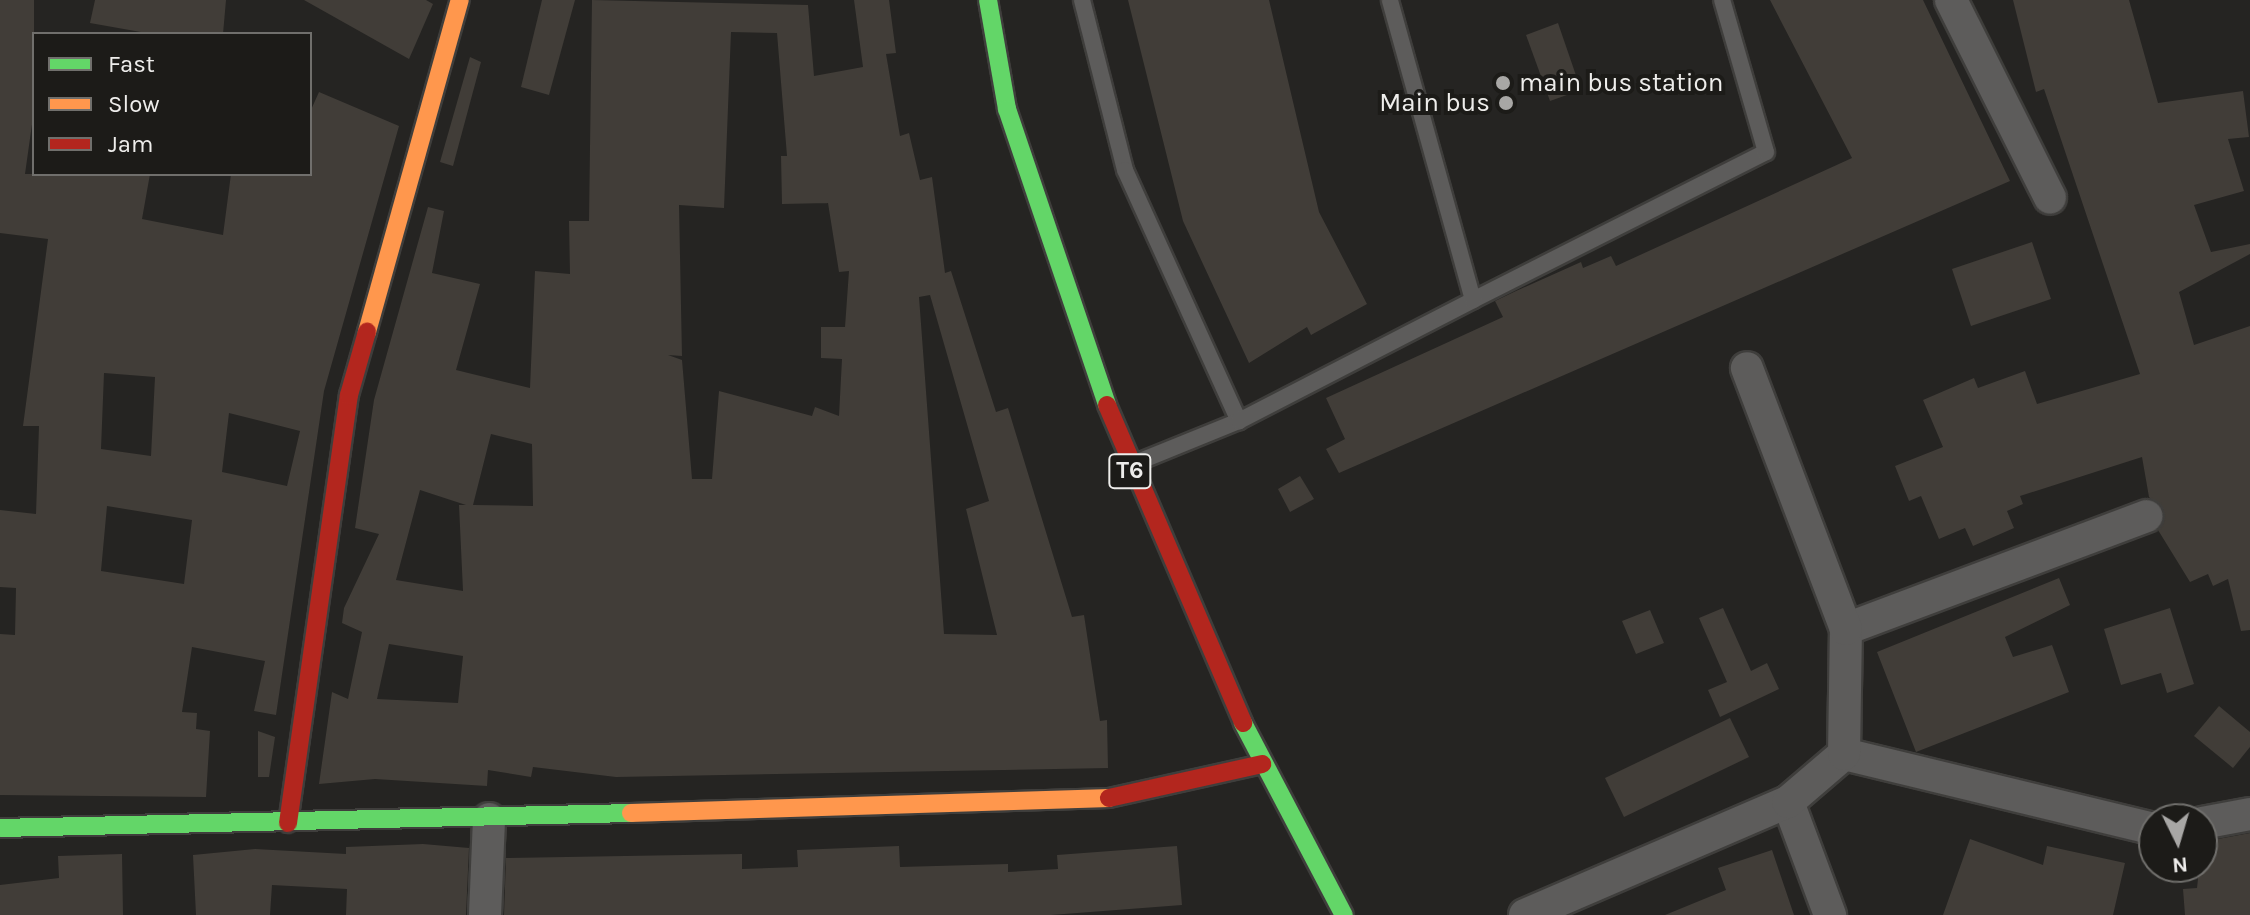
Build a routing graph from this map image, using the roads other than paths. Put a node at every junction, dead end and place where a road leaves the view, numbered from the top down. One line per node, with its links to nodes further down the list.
1 (460, 0): 20 (main road)
2 (988, 0): 11 (main road, T6)
3 (1082, 0): 10 (lane)
4 (1390, 0): 8 (lane)
5 (1722, 0): 8 (lane)
6 (1951, 0): 7 (street)
7 (2050, 198)
8 (1473, 300): 10 (lane)
9 (1747, 368): 13 (street)
10 (1239, 421): 11 (lane)
11 (1128, 466): 15 (main road, T6)
12 (2146, 516): 13 (street)
13 (1846, 629): 14 (street)
14 (1844, 754): 16 (street); 21 (street)
15 (1262, 764): 18 (main road); 24 (main road, T6)
16 (1788, 802): 25 (street); 26 (street)
17 (2250, 814): 19 (street)
18 (489, 819): 20 (main road); 23 (street)
19 (2218, 820)
20 (288, 823): 22 (main road)
21 (2138, 825)
22 (0, 828)
23 (485, 915)
24 (1344, 915)
25 (1525, 915)
26 (1830, 915)

